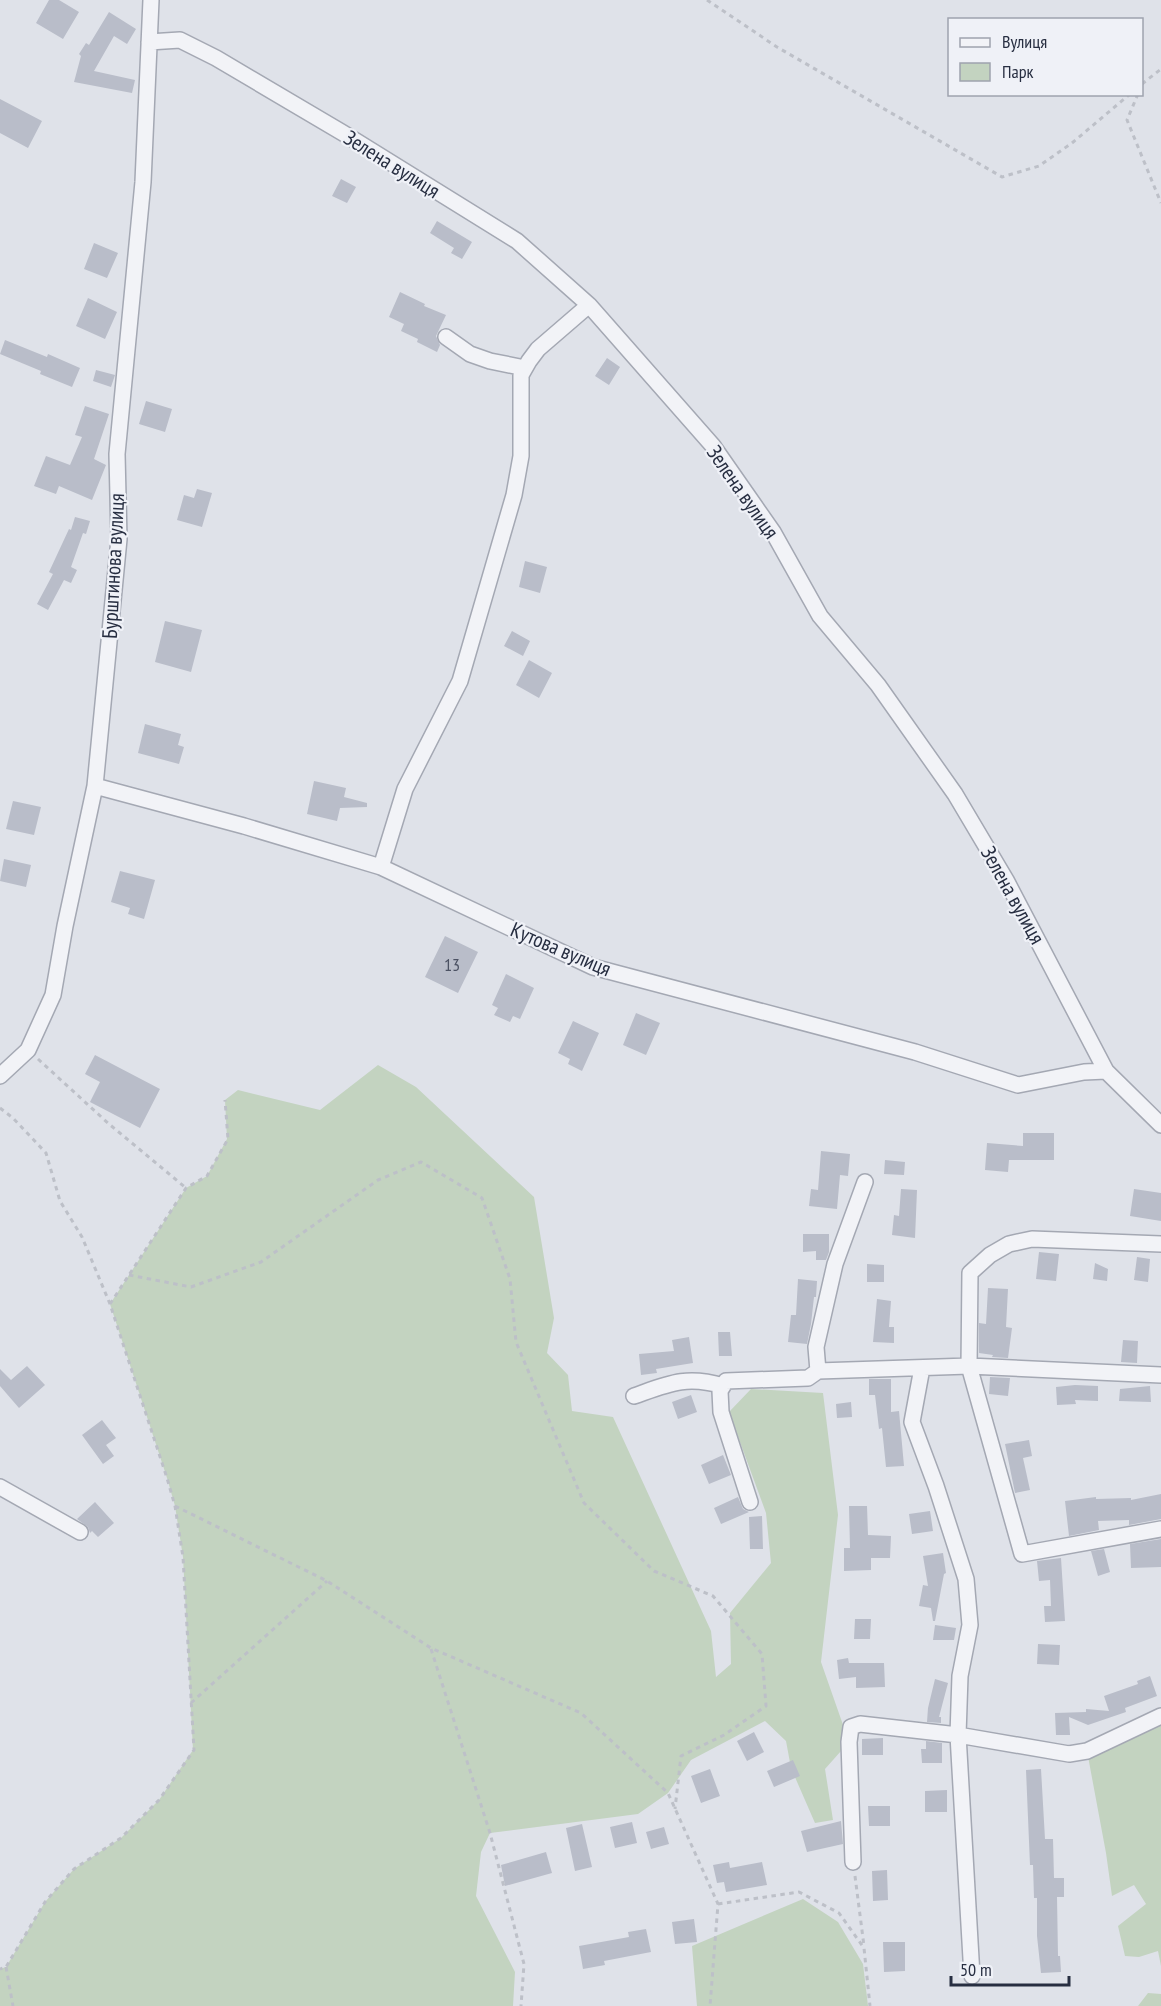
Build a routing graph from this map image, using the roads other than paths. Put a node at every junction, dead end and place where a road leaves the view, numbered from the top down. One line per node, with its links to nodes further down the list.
1 (151, 0): 2 (street, Бурштинова вулиця)
2 (149, 42): 3 (street, Зелена вулиця); 6 (street, Бурштинова вулиця)
3 (589, 305): 5 (street); 8 (street, Зелена вулиця)
4 (446, 337): 5 (street)
5 (525, 368): 7 (street)
6 (95, 786): 7 (street, Кутова вулиця); 9 (street, Бурштинова вулиця)
7 (381, 867): 8 (street, Кутова вулиця)
8 (1107, 1071): 10 (street, Зелена вулиця)
9 (0, 1076)
10 (1161, 1125)
11 (865, 1182): 15 (street)
12 (1161, 1244): 13 (street)
13 (969, 1366): 14 (street); 16 (street); 21 (street)
14 (922, 1368): 15 (street); 24 (street)
15 (818, 1371): 17 (street)
16 (1161, 1375)
17 (723, 1386): 18 (street); 20 (street)
18 (634, 1396)
19 (0, 1487): 22 (street)
20 (750, 1502)
21 (1161, 1529)
22 (80, 1532)
23 (1161, 1716): 24 (street)
24 (958, 1735): 25 (street); 26 (street)
25 (853, 1862)
26 (972, 1976)

